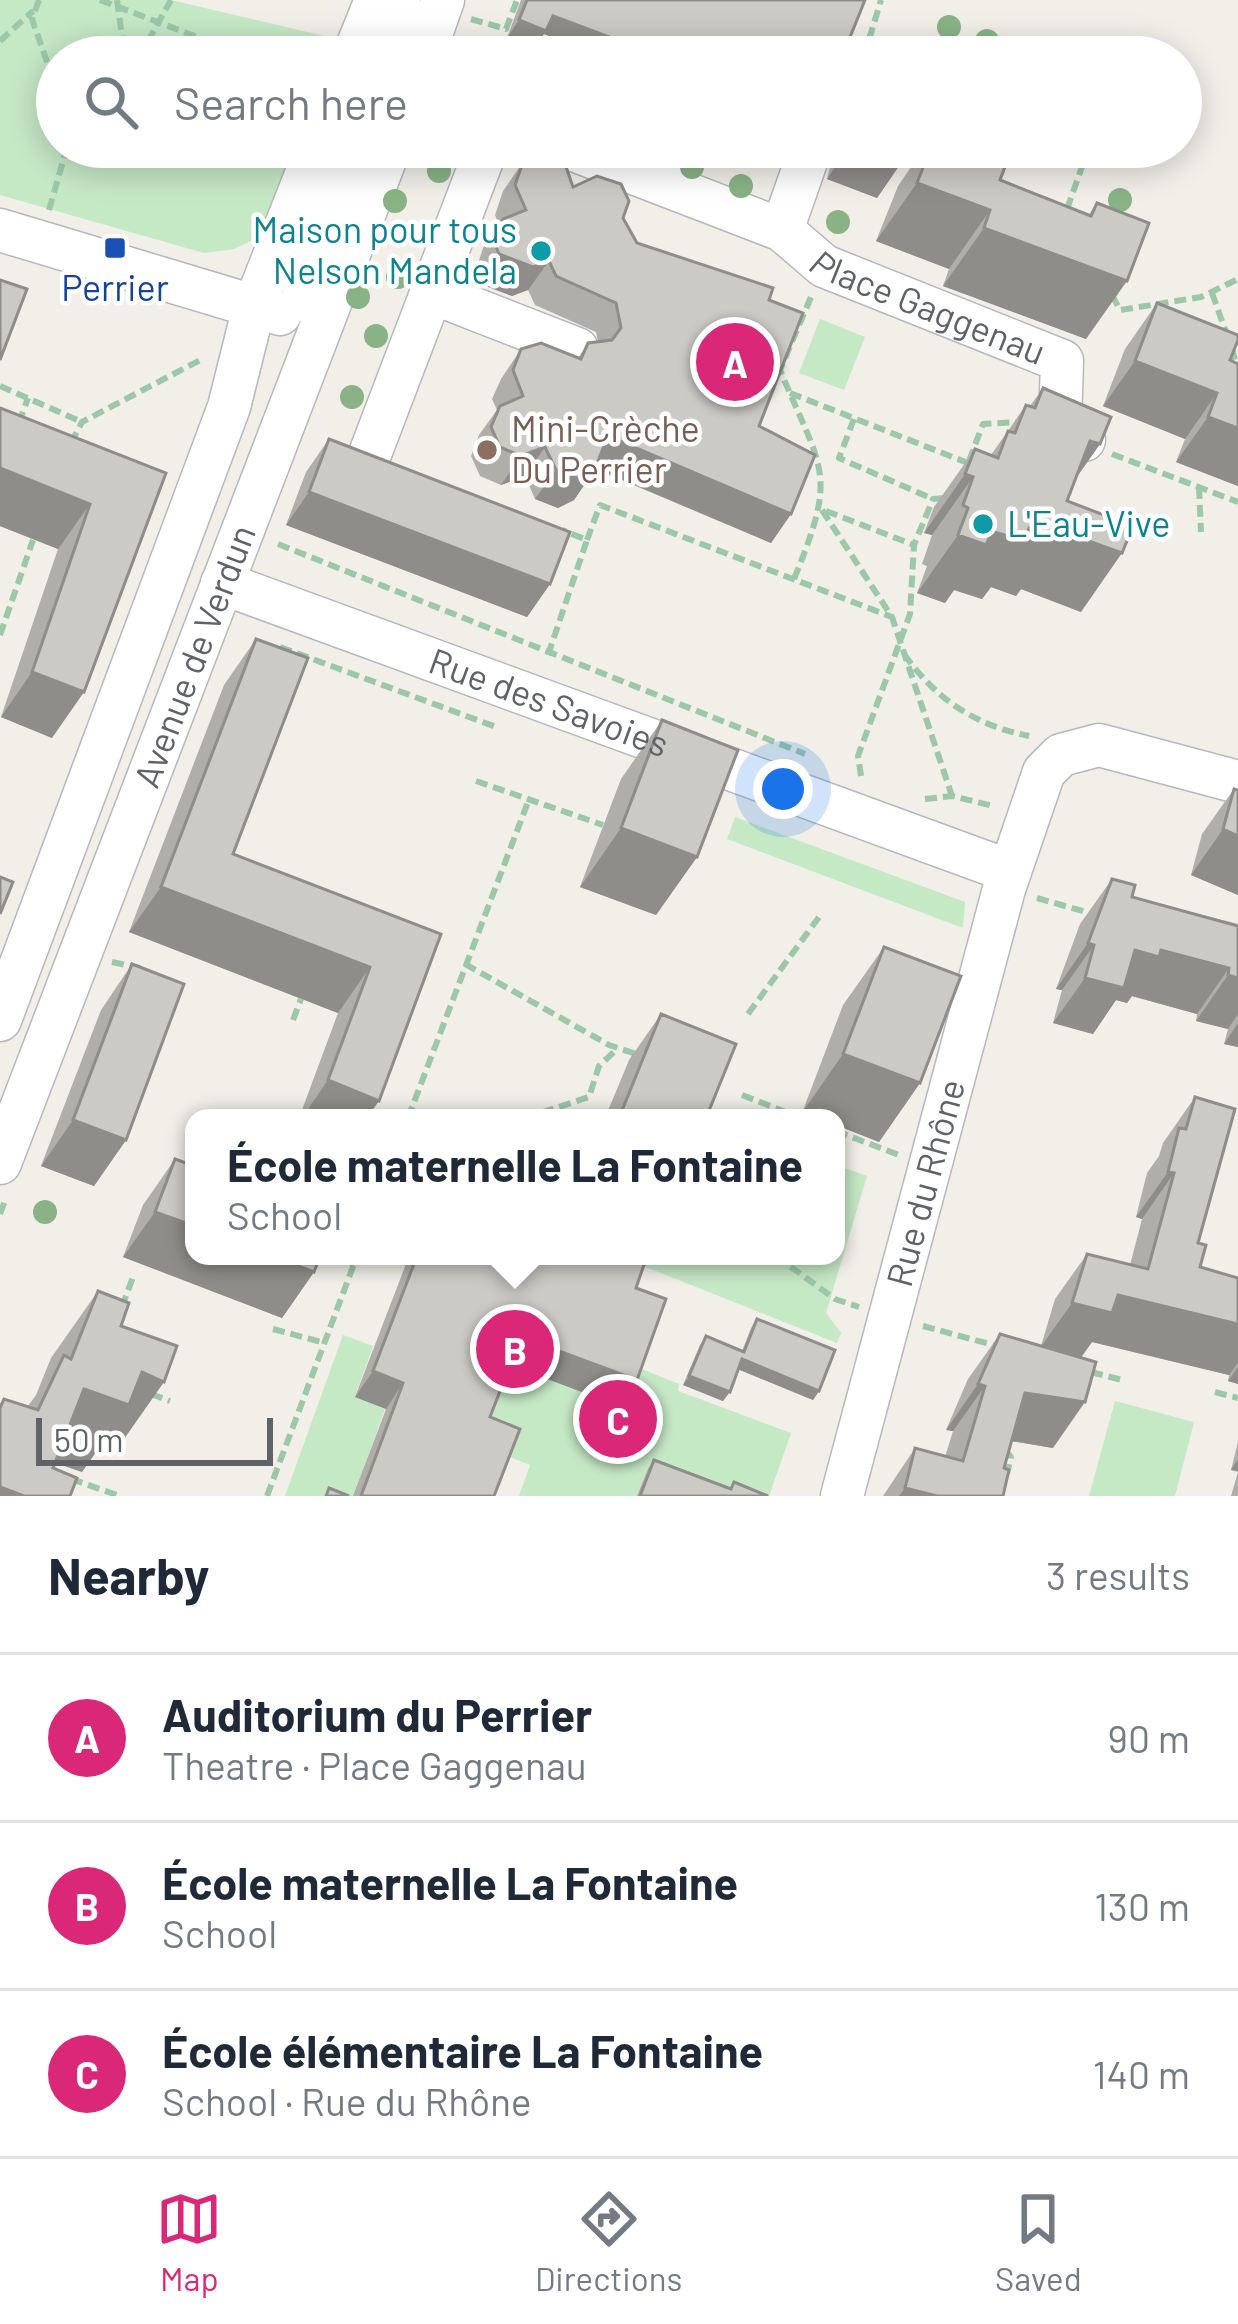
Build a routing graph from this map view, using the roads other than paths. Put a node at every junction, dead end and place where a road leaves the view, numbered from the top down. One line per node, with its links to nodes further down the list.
1 (376, 0): 4 (street)
2 (399, 0): 5 (street)
3 (450, 8): 6 (street)
4 (361, 36)
5 (399, 36)
6 (435, 36)
7 (314, 168): 16 (street, Avenue de Verdun)
8 (351, 168): 16 (street, Avenue de Verdun)
9 (378, 168): 16 (street, Avenue de Verdun)
10 (479, 168): 15 (street)
11 (621, 168): 13 (street, Place Gaggenau)
12 (804, 168): 13 (street)
13 (782, 230): 18 (street, Place Gaggenau)
14 (20, 236): 16 (street)
15 (431, 292): 17 (street); 19 (street)
16 (290, 318): 20 (street, Avenue de Verdun); 23 (street, Avenue de Verdun); 24 (street, Avenue de Verdun)
17 (577, 349)
18 (1074, 433)
19 (368, 458)
20 (221, 583): 22 (street, Rue des Savoies); 25 (street, Avenue de Verdun)
21 (1238, 782): 22 (street, Rue du Rhône)
22 (1007, 880): 26 (street, Rue du Rhône)
23 (0, 1020)
24 (0, 1092)
25 (0, 1163)
26 (842, 1496)

